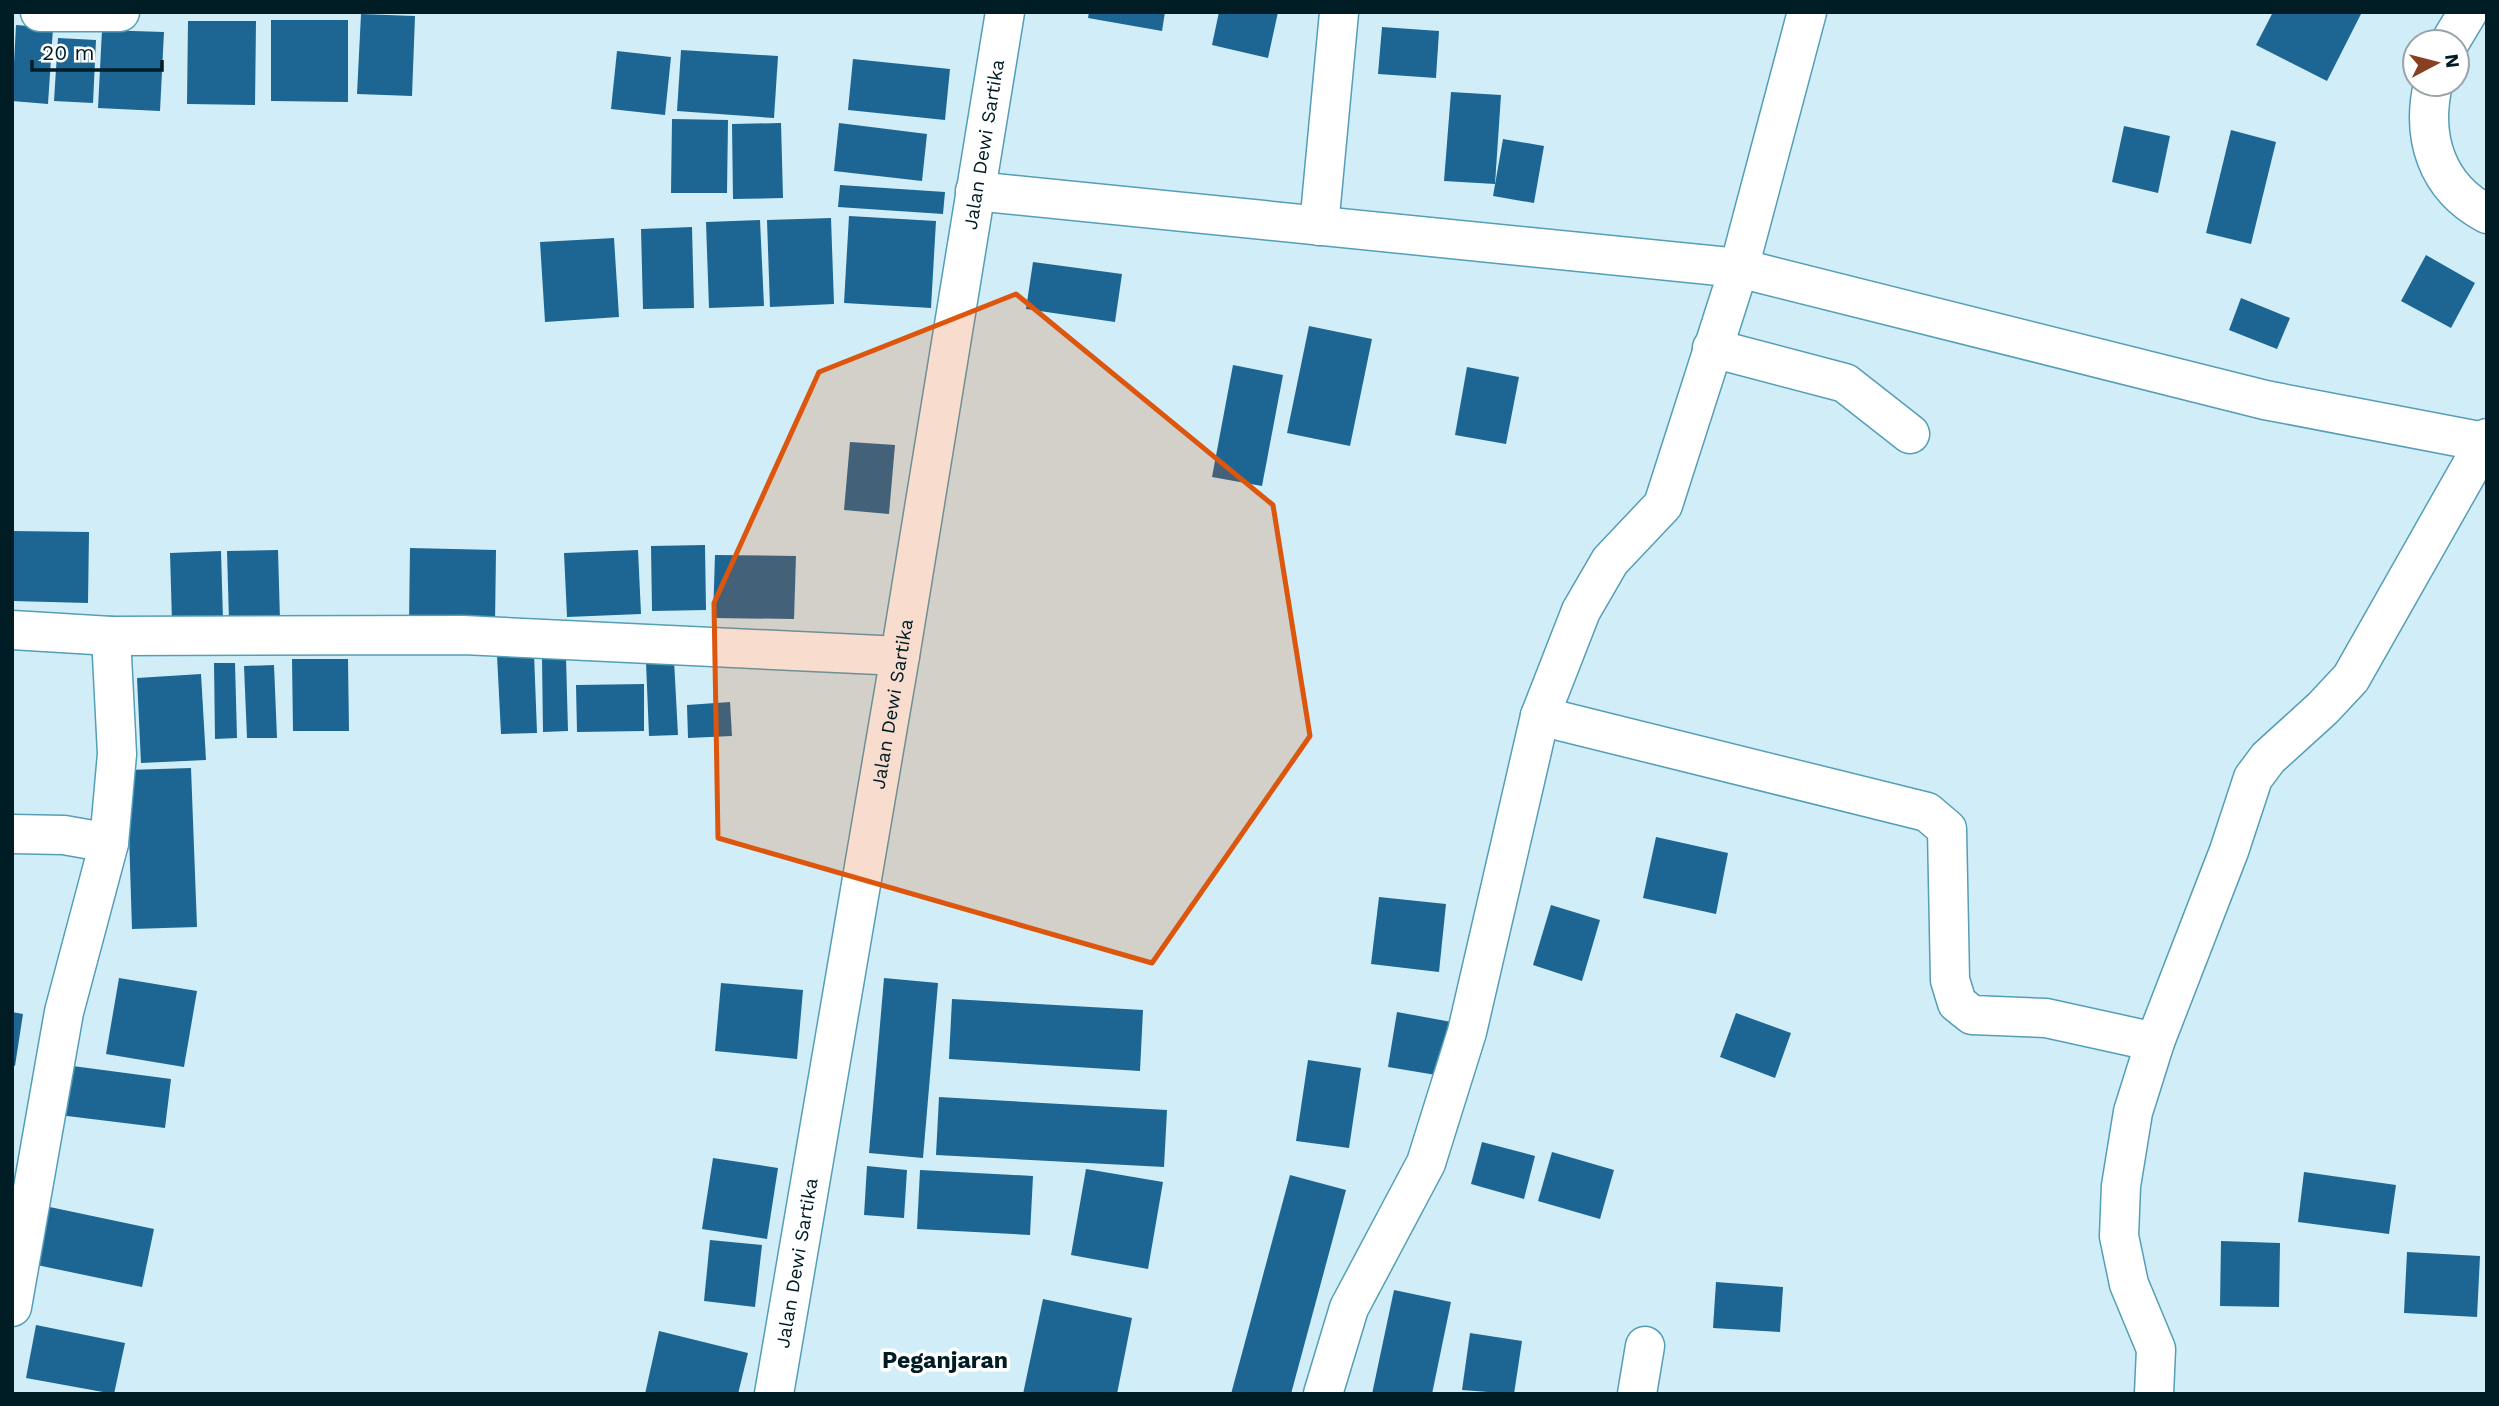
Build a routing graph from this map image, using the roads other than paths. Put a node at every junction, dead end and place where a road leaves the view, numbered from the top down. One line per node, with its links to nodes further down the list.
1 (40, 12): 2 (street)
2 (120, 12)
3 (1005, 12): 9 (street, Jalan Dewi Sartika)
4 (1807, 12): 12 (street)
5 (2468, 12): 7 (street)
6 (1339, 13): 11 (street)
7 (2458, 28)
8 (2430, 98): 10 (street)
9 (975, 191): 11 (street); 18 (street, Jalan Dewi Sartika)
10 (2487, 214)
11 (1319, 226): 12 (street)
12 (1739, 268): 13 (street); 15 (street)
13 (1712, 348): 14 (street); 19 (street)
14 (1910, 434)
15 (2486, 440): 22 (street)
16 (12, 630): 17 (street)
17 (111, 636): 18 (street); 21 (street)
18 (900, 656): 25 (street, Jalan Dewi Sartika)
19 (1540, 716): 22 (street); 26 (street)
20 (12, 834): 21 (street)
21 (109, 843): 23 (street)
22 (2155, 1042): 28 (street)
23 (12, 1307)
24 (1645, 1346): 27 (street)
25 (774, 1394)
26 (1324, 1394)
27 (1637, 1394)
28 (2154, 1394)

